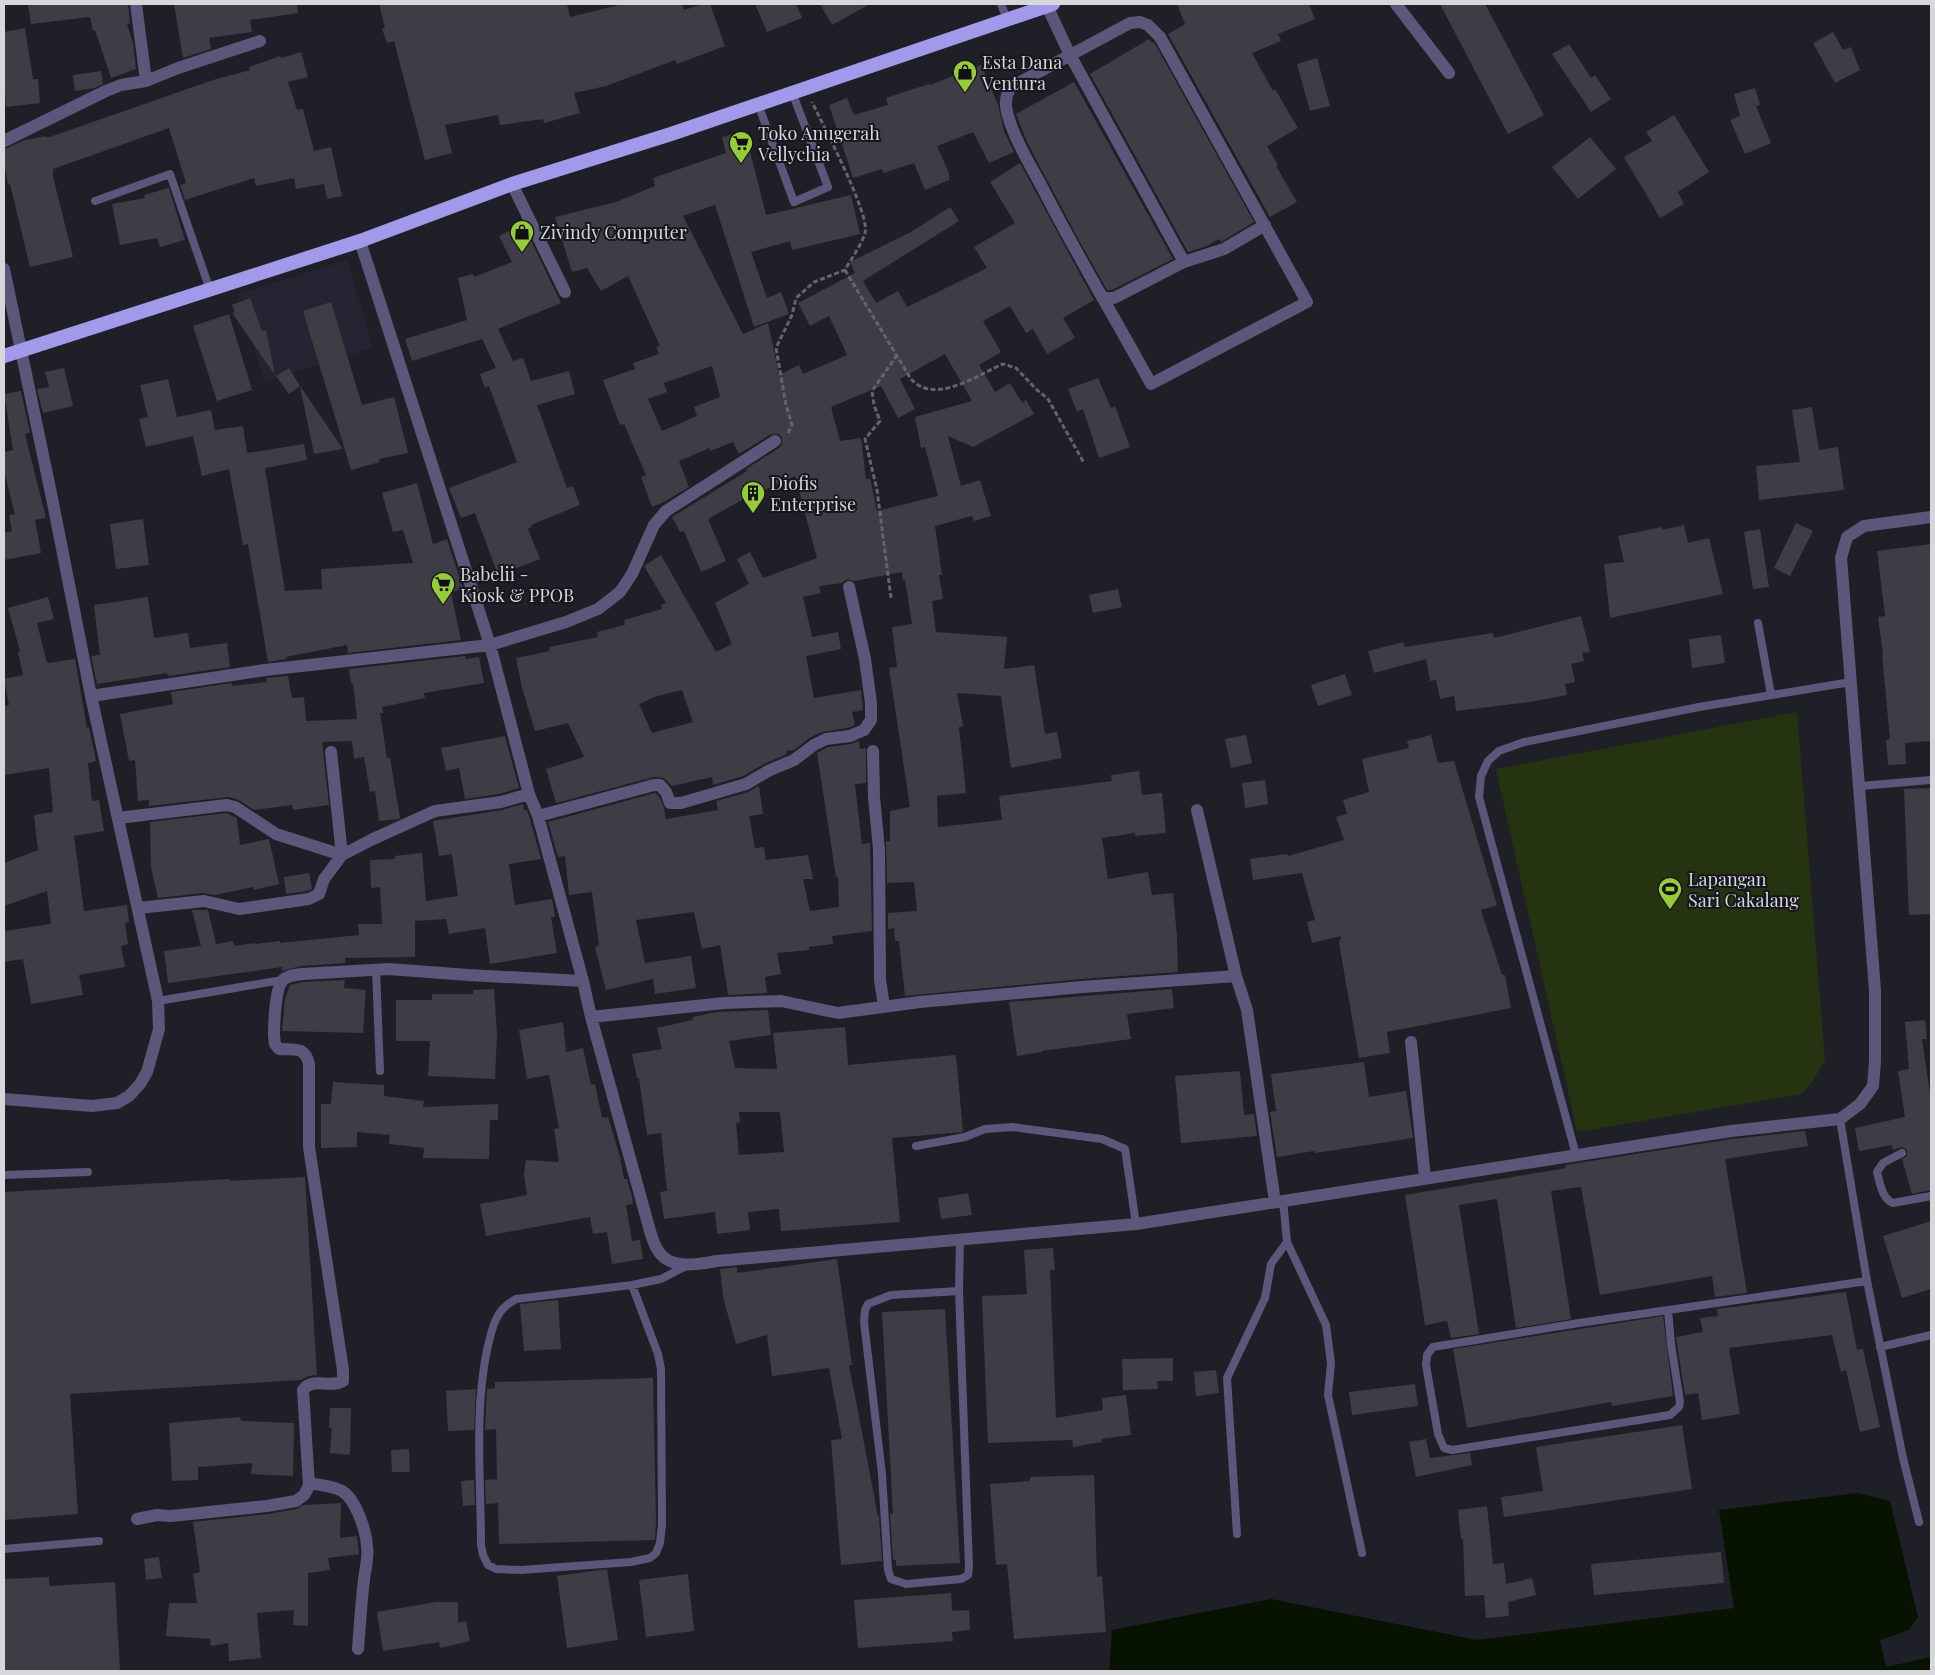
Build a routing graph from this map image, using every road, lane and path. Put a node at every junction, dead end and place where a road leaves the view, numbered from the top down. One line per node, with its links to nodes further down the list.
1 (136, 4): 9 (street)
2 (1001, 4): 5 (lane)
3 (1396, 4): 8 (street)
4 (1050, 5): 5 (highway); 7 (street)
5 (1007, 19): 10 (highway)
6 (260, 41): 9 (street)
7 (1070, 55): 15 (street); 17 (street); 22 (street)
8 (1449, 74)
9 (146, 81): 12 (street)
10 (799, 90): 11 (highway); 11 (lane); 19 (path)
11 (758, 104): 13 (highway)
12 (4, 141)
13 (512, 184): 16 (highway); 21 (street)
14 (95, 201): 20 (lane)
15 (1265, 225): 17 (street); 22 (street)
16 (360, 241): 20 (highway); 32 (street)
17 (1184, 262): 22 (street)
18 (4, 269): 23 (street)
19 (845, 270): 24 (path); 26 (path)
20 (210, 290): 23 (highway)
21 (565, 292)
22 (1104, 298)
23 (21, 350): 25 (highway); 35 (street)
24 (896, 355): 27 (path); 30 (path)
25 (4, 356)
26 (775, 441): 32 (street)
27 (1084, 463)
28 (1931, 517): 33 (street)
29 (849, 588): 42 (street)
30 (891, 598)
31 (1758, 623): 34 (lane)
32 (490, 644): 35 (street); 40 (street)
33 (1851, 682): 34 (lane); 39 (street)
34 (1771, 695): 59 (lane)
35 (90, 696): 43 (street)
36 (873, 751): 51 (street)
37 (331, 752): 44 (street)
38 (1931, 780): 39 (lane)
39 (1860, 786): 56 (street)
40 (530, 794): 42 (street); 44 (street)
41 (1197, 810): 47 (street)
42 (538, 816): 49 (street)
43 (118, 818): 44 (street); 45 (street)
44 (342, 855): 45 (street)
45 (138, 908): 50 (street)
46 (376, 970): 48 (street); 49 (street); 54 (lane)
47 (1236, 976): 51 (street); 64 (street)
48 (282, 980): 50 (lane); 75 (street)
49 (583, 981): 52 (street)
50 (158, 1001): 55 (street)
51 (884, 1006): 52 (street)
52 (592, 1017): 68 (street)
53 (1411, 1042): 62 (street)
54 (380, 1071)
55 (4, 1099)
56 (1840, 1119): 59 (street); 69 (lane)
57 (916, 1146): 65 (lane)
58 (1902, 1153): 63 (lane)
59 (1576, 1155): 62 (street)
60 (88, 1172): 61 (lane)
61 (4, 1175)
62 (1425, 1178): 64 (street)
63 (1931, 1196)
64 (1279, 1201): 65 (street); 67 (lane)
65 (1136, 1224): 66 (street)
66 (960, 1240): 68 (street); 71 (lane)
67 (1287, 1242): 78 (lane); 81 (lane)
68 (687, 1265): 70 (lane)
69 (1867, 1282): 72 (lane); 74 (lane)
70 (632, 1285): 70 (lane)
71 (959, 1291): 71 (lane)
72 (1668, 1310): 72 (lane)
73 (1931, 1335): 74 (lane)
74 (1880, 1347): 77 (lane)
75 (309, 1483): 76 (street); 82 (street)
76 (136, 1519)
77 (1919, 1522)
78 (1237, 1534)
79 (99, 1541): 80 (lane)
80 (4, 1549)
81 (1362, 1553)
82 (358, 1649)

